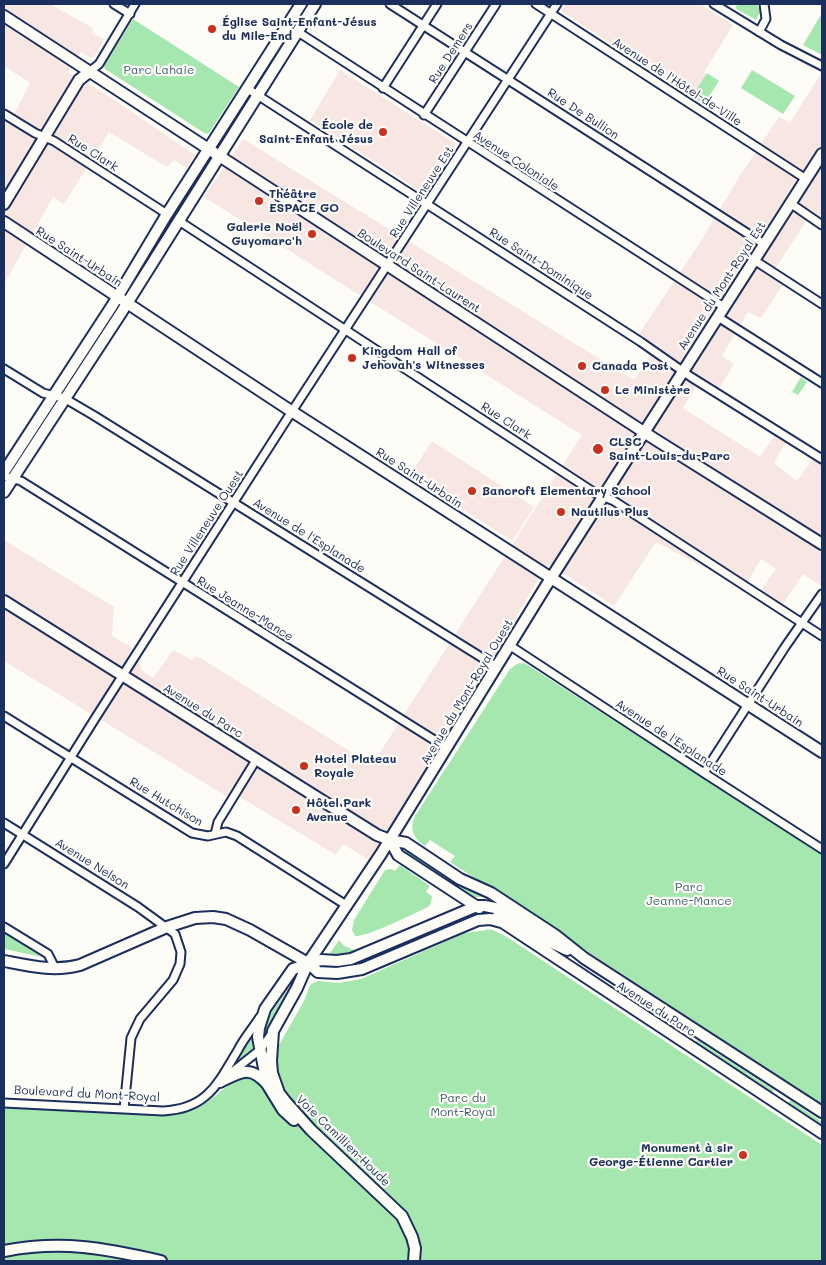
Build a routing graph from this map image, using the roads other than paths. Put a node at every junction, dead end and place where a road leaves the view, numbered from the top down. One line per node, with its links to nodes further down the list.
1 (114, 4): 13 (street)
2 (135, 4): 13 (street)
3 (301, 4): 23 (main road)
4 (315, 4): 16 (main road)
5 (390, 4): 15 (street, Rue De Bullion)
6 (437, 4): 15 (street)
7 (496, 4): 18 (street, Rue Demers)
8 (536, 4): 12 (street, Avenue de l'Hôtel-de-Ville)
9 (557, 4): 12 (street, Rue Villeneuve Est)
10 (714, 4): 17 (street)
11 (764, 4): 17 (street)
12 (551, 13): 21 (street, Rue Villeneuve Est); 32 (street, Avenue de l'Hôtel-de-Ville)
13 (130, 14): 20 (street)
14 (4, 16): 20 (main road, Boulevard Saint-Laurent)
15 (424, 25): 18 (street, Rue De Bullion); 22 (street)
16 (298, 32): 22 (street, Avenue Coloniale); 24 (main road)
17 (759, 32): 19 (street)
18 (465, 52): 21 (street, Rue De Bullion); 26 (street, Rue Demers)
19 (822, 66)
20 (89, 72): 27 (main road); 29 (main road, Boulevard Saint-Laurent)
21 (508, 80): 28 (street, Rue Villeneuve Est); 40 (street, Rue De Bullion)
22 (384, 88): 26 (street, Avenue Coloniale)
23 (248, 89): 24 (street, Rue Saint-Dominique); 29 (main road)
24 (258, 95): 31 (main road); 35 (street, Rue Saint-Dominique)
25 (4, 114): 27 (street, Rue Clark)
26 (424, 115): 28 (street, Avenue Coloniale)
27 (44, 137): 34 (main road); 36 (street, Rue Clark)
28 (468, 142): 35 (street, Rue Villeneuve Est); 46 (street, Avenue Coloniale)
29 (209, 150): 31 (main road, Boulevard Saint-Laurent); 36 (main road)
30 (822, 154): 32 (main road, Avenue du Mont-Royal Est)
31 (220, 156): 37 (main road); 42 (main road, Boulevard Saint-Laurent)
32 (806, 179): 33 (main road, Avenue du Mont-Royal Est)
33 (790, 203): 39 (street); 40 (main road, Avenue du Mont-Royal Est)
34 (4, 204)
35 (427, 205): 42 (street, Rue Villeneuve Est); 50 (street, Rue Saint-Dominique)
36 (167, 214): 43 (main road)
37 (179, 221): 44 (main road); 48 (street, Rue Clark)
38 (4, 222): 43 (main road, Rue Saint-Urbain)
39 (822, 225)
40 (764, 244): 41 (main road, Avenue du Mont-Royal Est)
41 (754, 260): 45 (street); 46 (main road, Avenue du Mont-Royal Est)
42 (387, 266): 48 (street, Rue Villeneuve Ouest); 55 (main road, Boulevard Saint-Laurent)
43 (117, 297): 44 (main road, Rue Saint-Urbain); 52 (main road)
44 (127, 303): 53 (main road); 54 (main road, Rue Saint-Urbain)
45 (822, 304)
46 (724, 307): 47 (main road, Avenue du Mont-Royal Est)
47 (718, 316): 50 (main road, Avenue du Mont-Royal Est); 51 (street)
48 (345, 330): 54 (street, Rue Villeneuve Ouest); 60 (street, Rue Clark)
49 (4, 369): 52 (street, Avenue de l'Esplanade)
50 (683, 371): 55 (main road, Avenue du Mont-Royal Est); 56 (street, Rue Saint-Dominique)
51 (822, 383)
52 (53, 395): 53 (street, Avenue de l'Esplanade); 57 (main road)
53 (64, 398): 58 (main road); 61 (street, Avenue de l'Esplanade)
54 (292, 411): 61 (street, Rue Villeneuve Ouest); 63 (main road, Rue Saint-Urbain)
55 (644, 432): 60 (main road, Avenue du Mont-Royal Ouest); 62 (main road, Boulevard Saint-Laurent)
56 (822, 459)
57 (4, 472)
58 (8, 478): 59 (main road); 64 (street, Rue Jeanne-Mance)
59 (4, 492)
60 (604, 497): 63 (main road, Avenue du Mont-Royal Ouest); 67 (street, Rue Clark)
61 (234, 502): 64 (street, Rue Villeneuve Ouest); 70 (street, Avenue de l'Esplanade)
62 (822, 544)
63 (552, 577): 69 (main road, Avenue du Mont-Royal Ouest); 72 (main road, Rue Saint-Urbain)
64 (182, 583): 71 (street, Rue Villeneuve Ouest); 74 (street, Rue Jeanne-Mance)
65 (822, 594): 67 (street)
66 (4, 601): 71 (main road, Avenue du Parc)
67 (803, 624): 68 (street, Rue Clark); 72 (street)
68 (822, 636)
69 (509, 645): 70 (main road, Avenue du Mont-Royal Ouest); 78 (street, Avenue de l'Esplanade)
70 (497, 667): 74 (main road, Avenue du Mont-Royal Ouest)
71 (122, 676): 76 (street, Rue Villeneuve Ouest); 77 (main road, Avenue du Parc)
72 (748, 704): 75 (main road, Rue Saint-Urbain); 78 (street)
73 (4, 716): 76 (street, Rue Hutchison)
74 (447, 748): 82 (main road, Avenue du Mont-Royal Ouest)
75 (822, 752)
76 (71, 758): 80 (street, Rue Villeneuve Ouest); 81 (street, Rue Hutchison)
77 (256, 760): 81 (street); 82 (main road, Avenue du Parc)
78 (704, 773): 83 (street, Avenue de l'Esplanade)
79 (4, 823): 80 (street, Avenue Nelson)
80 (22, 834): 84 (street, Rue Villeneuve Ouest); 89 (street, Avenue Nelson)
81 (215, 834): 85 (street, Rue Hutchison)
82 (390, 840): 85 (main road, Avenue du Mont-Royal Ouest); 86 (main road, Avenue du Parc); 90 (main road, Avenue du Parc)
83 (822, 849)
84 (4, 864)
85 (346, 905): 92 (main road, Avenue du Mont-Royal Ouest)
86 (477, 906): 87 (main road, Avenue du Parc); 90 (main road, Avenue du Parc); 92 (main road)
87 (501, 922): 92 (main road); 102 (main road, Avenue du Parc)
88 (4, 927): 93 (street)
89 (167, 927): 92 (main road); 93 (main road); 100 (street)
90 (584, 958): 101 (main road, Avenue du Parc)
91 (4, 961): 93 (main road)
92 (308, 962): 94 (main road, Boulevard du Mont-Royal); 95 (main road, Boulevard du Mont-Royal)
93 (55, 968)
94 (266, 1009): 96 (main road, Boulevard du Mont-Royal); 97 (street, Boulevard du Mont-Royal)
95 (273, 1032): 96 (street, Boulevard du Mont-Royal); 107 (main road, Voie Camillien-Houde)
96 (261, 1049): 97 (street, Boulevard du Mont-Royal); 98 (main road, Voie Camillien-Houde)
97 (220, 1082): 98 (main road); 100 (street, Boulevard du Mont-Royal)
98 (266, 1084): 106 (main road, Voie Camillien-Houde)
99 (4, 1103): 100 (street, Boulevard du Mont-Royal)
100 (124, 1109)
101 (822, 1112)
102 (822, 1133)
103 (4, 1252): 104 (main road); 105 (main road)
104 (144, 1261)
105 (161, 1261)
106 (409, 1261)
107 (414, 1261)

